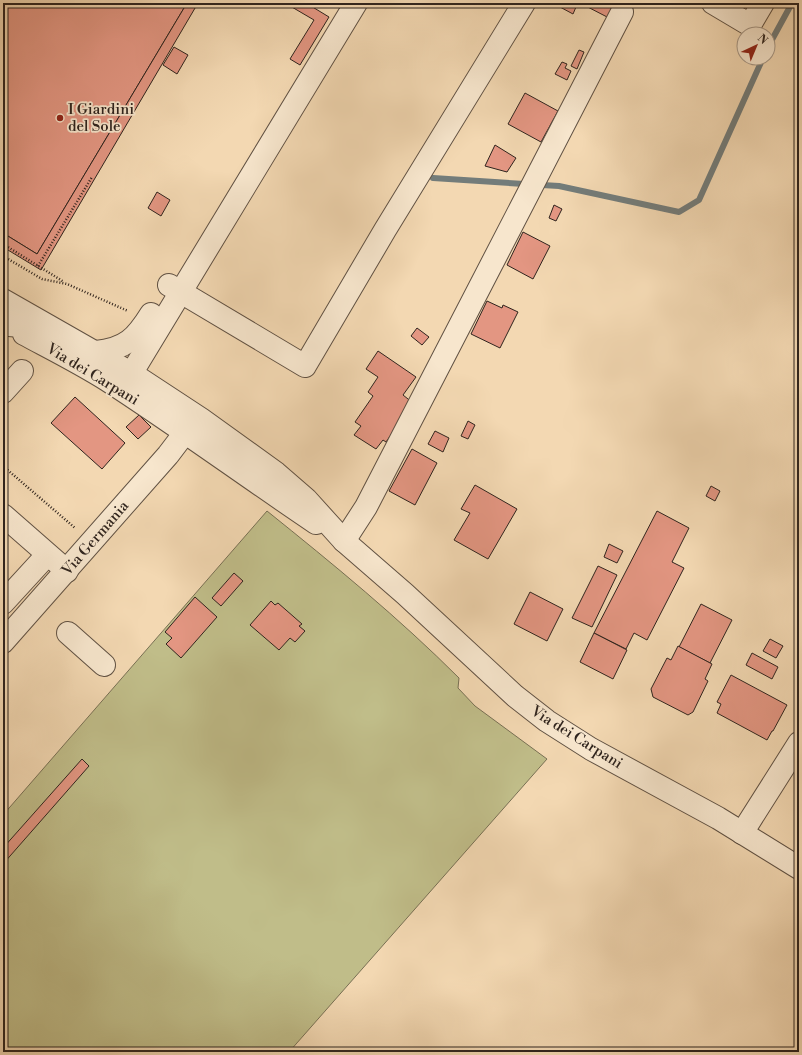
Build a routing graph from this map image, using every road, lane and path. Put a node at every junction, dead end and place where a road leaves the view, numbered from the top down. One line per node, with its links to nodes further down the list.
1 (356, 3): 11 (street)
2 (524, 3): 11 (street)
3 (713, 3): 4 (street)
4 (762, 3)
5 (622, 12): 23 (street)
6 (92, 177): 9 (path)
7 (3, 244): 9 (path)
8 (3, 256): 10 (path)
9 (38, 266): 10 (path)
10 (66, 284): 13 (path)
11 (175, 288): 15 (street); 17 (street)
12 (3, 300): 15 (street, Via dei Carpani)
13 (135, 314)
14 (6, 324): 17 (street, Via dei Carpani); 19 (street, Via dei Carpani)
15 (96, 352): 17 (street, Via dei Carpani)
16 (22, 371): 18 (street)
17 (131, 373): 19 (street, Via dei Carpani)
18 (3, 392)
19 (183, 422): 23 (street, Via dei Carpani); 23 (street, Via dei Carpani); 25 (street, Via Germania)
20 (3, 466): 22 (path)
21 (3, 515): 24 (street)
22 (80, 532)
23 (344, 541): 31 (street, Via dei Carpani)
24 (47, 555): 25 (street); 26 (street)
25 (67, 571): 28 (street, Via Germania)
26 (5, 596)
27 (68, 633): 29 (street)
28 (3, 642)
29 (104, 665)
30 (799, 743): 31 (street)
31 (742, 833): 32 (street, Via dei Carpani)
32 (799, 868)

